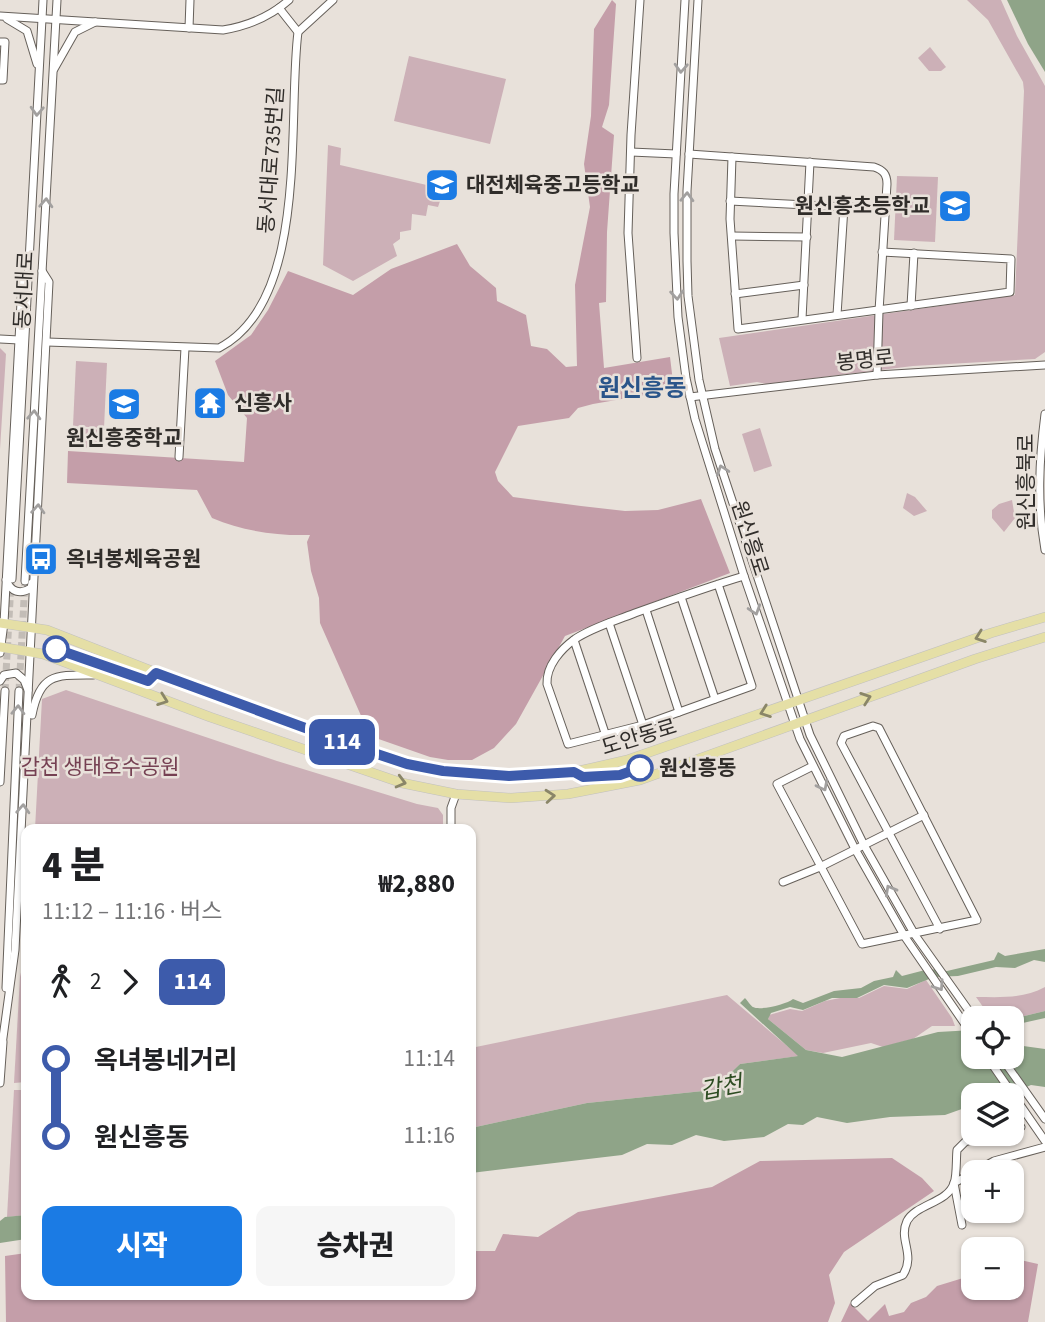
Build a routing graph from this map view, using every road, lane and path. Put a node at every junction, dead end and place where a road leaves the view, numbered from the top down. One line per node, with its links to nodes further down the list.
1 (43, 0): 11 (street, 동서대로)
2 (57, 0): 12 (street, 동서대로)
3 (190, 0): 14 (street)
4 (289, 0): 9 (street)
5 (333, 0): 15 (street)
6 (640, 0): 20 (street)
7 (685, 0): 21 (street, 원신흥로, one-way to 21)
8 (698, 0): 22 (street, 원신흥로)
9 (279, 8): 14 (street); 15 (street)
10 (0, 17): 11 (street); 17 (street)
11 (41, 18): 12 (street); 17 (street, 동서대로)
12 (56, 19): 13 (street); 18 (street, 동서대로)
13 (96, 21): 14 (street); 18 (street)
14 (189, 28)
15 (298, 32): 44 (street, 동서대로735번길)
16 (0, 42): 19 (street)
17 (39, 69): 33 (street, 동서대로, one-way to 33)
18 (53, 69): 34 (street, 동서대로, one-way to 18)
19 (0, 80)
20 (631, 152): 21 (street); 45 (street)
21 (676, 154): 49 (street, 원신흥로, one-way to 49)
22 (689, 154): 23 (street); 48 (street, 원신흥로, one-way to 22)
23 (732, 157): 24 (street); 25 (street)
24 (810, 162): 26 (street); 28 (street)
25 (730, 201): 26 (street); 29 (street)
26 (808, 205): 27 (street); 30 (street)
27 (844, 207): 28 (street); 39 (street)
28 (886, 209): 31 (street)
29 (732, 236): 30 (street); 36 (street)
30 (807, 237): 35 (street)
31 (882, 252): 32 (street); 38 (street)
32 (914, 253): 37 (street); 37 (street)
33 (28, 269): 42 (street); 54 (street, 동서대로)
34 (42, 271): 43 (street); 56 (street, 동서대로, one-way to 34)
35 (804, 285): 36 (street); 40 (street)
36 (735, 294): 40 (street)
37 (911, 306): 38 (street)
38 (879, 311): 39 (street); 47 (street)
39 (837, 315): 40 (street)
40 (802, 319)
41 (0, 339): 42 (street)
42 (19, 340): 54 (street)
43 (47, 342): 44 (street, 동서대로735번길); 53 (street, one-way to 43)
44 (185, 348): 51 (street)
45 (637, 358)
46 (1045, 365): 47 (street, 봉명로)
47 (877, 375): 48 (street, 봉명로)
48 (702, 396): 49 (street, 봉명로); 77 (street, 원신흥로, one-way to 48)
49 (690, 397): 55 (street, 원신흥로)
50 (1045, 414): 52 (street, 원신흥북로)
51 (179, 457)
52 (1045, 550)
53 (35, 573): 54 (street); 65 (street)
54 (9, 576): 58 (street)
55 (744, 576): 57 (street); 78 (street, 원신흥로, one-way to 78)
56 (25, 581)
57 (718, 584): 60 (street); 76 (street)
58 (6, 586): 59 (street); 63 (street)
59 (0, 595)
60 (681, 597): 61 (street); 76 (street)
61 (646, 610): 64 (street); 79 (street)
62 (1045, 617): 77 (main road, 도안동로, one-way to 77)
63 (2, 623): 65 (main road, 도안동로); 68 (street)
64 (609, 623): 67 (street); 81 (street)
65 (32, 626): 69 (street); 78 (main road, 도안동로, one-way to 65)
66 (1045, 638): 80 (main road, 도안동로, one-way to 66)
67 (574, 640): 84 (street); 84 (street)
68 (0, 647): 69 (main road, 도안동로); 70 (street)
69 (30, 651): 71 (main road, 도안동로); 75 (street)
70 (0, 653)
71 (96, 675): 83 (street); 87 (main road, 도안동로, one-way to 87)
72 (0, 681): 75 (street)
73 (5, 691): 86 (street)
74 (19, 691): 98 (street, one-way to 74)
75 (29, 694): 83 (street)
76 (715, 699): 79 (street)
77 (798, 701): 78 (main road, 도안동로); 80 (street, 원신흥로)
78 (787, 705): 82 (street, 원신흥로)
79 (679, 712): 81 (street)
80 (804, 721): 82 (main road, 도안동로); 91 (street, 원신흥로)
81 (643, 724): 84 (street)
82 (794, 725): 85 (street, 원신흥로); 87 (main road, 도안동로, one-way to 82)
83 (27, 736): 98 (street, one-way to 83)
84 (606, 736)
85 (813, 766): 92 (street, 원신흥로, one-way to 92); 93 (street)
86 (0, 782)
87 (456, 794): 89 (street)
88 (924, 815): 90 (street); 90 (street); 95 (street)
89 (451, 824)
90 (887, 833): 91 (street); 95 (street)
91 (864, 845): 92 (street); 96 (street, 원신흥로, one-way to 91)
92 (855, 849): 93 (street); 97 (street, 원신흥로)
93 (820, 867): 94 (street); 97 (street)
94 (783, 881)
95 (940, 929): 96 (street)
96 (915, 935): 97 (street); 99 (street, 원신흥로)
97 (905, 937): 100 (street, 원신흥로, one-way to 100)
98 (9, 975): 103 (street)
99 (965, 1006)
100 (961, 1019)
101 (995, 1069): 105 (street)
102 (1010, 1069): 104 (street)
103 (0, 1083)
104 (1045, 1119)
105 (1045, 1141)
106 (961, 1146): 110 (street)
107 (1045, 1147): 108 (street)
108 (998, 1160)
109 (961, 1180): 110 (street)
110 (954, 1183): 111 (street); 112 (street)
111 (962, 1225)
112 (855, 1303)

